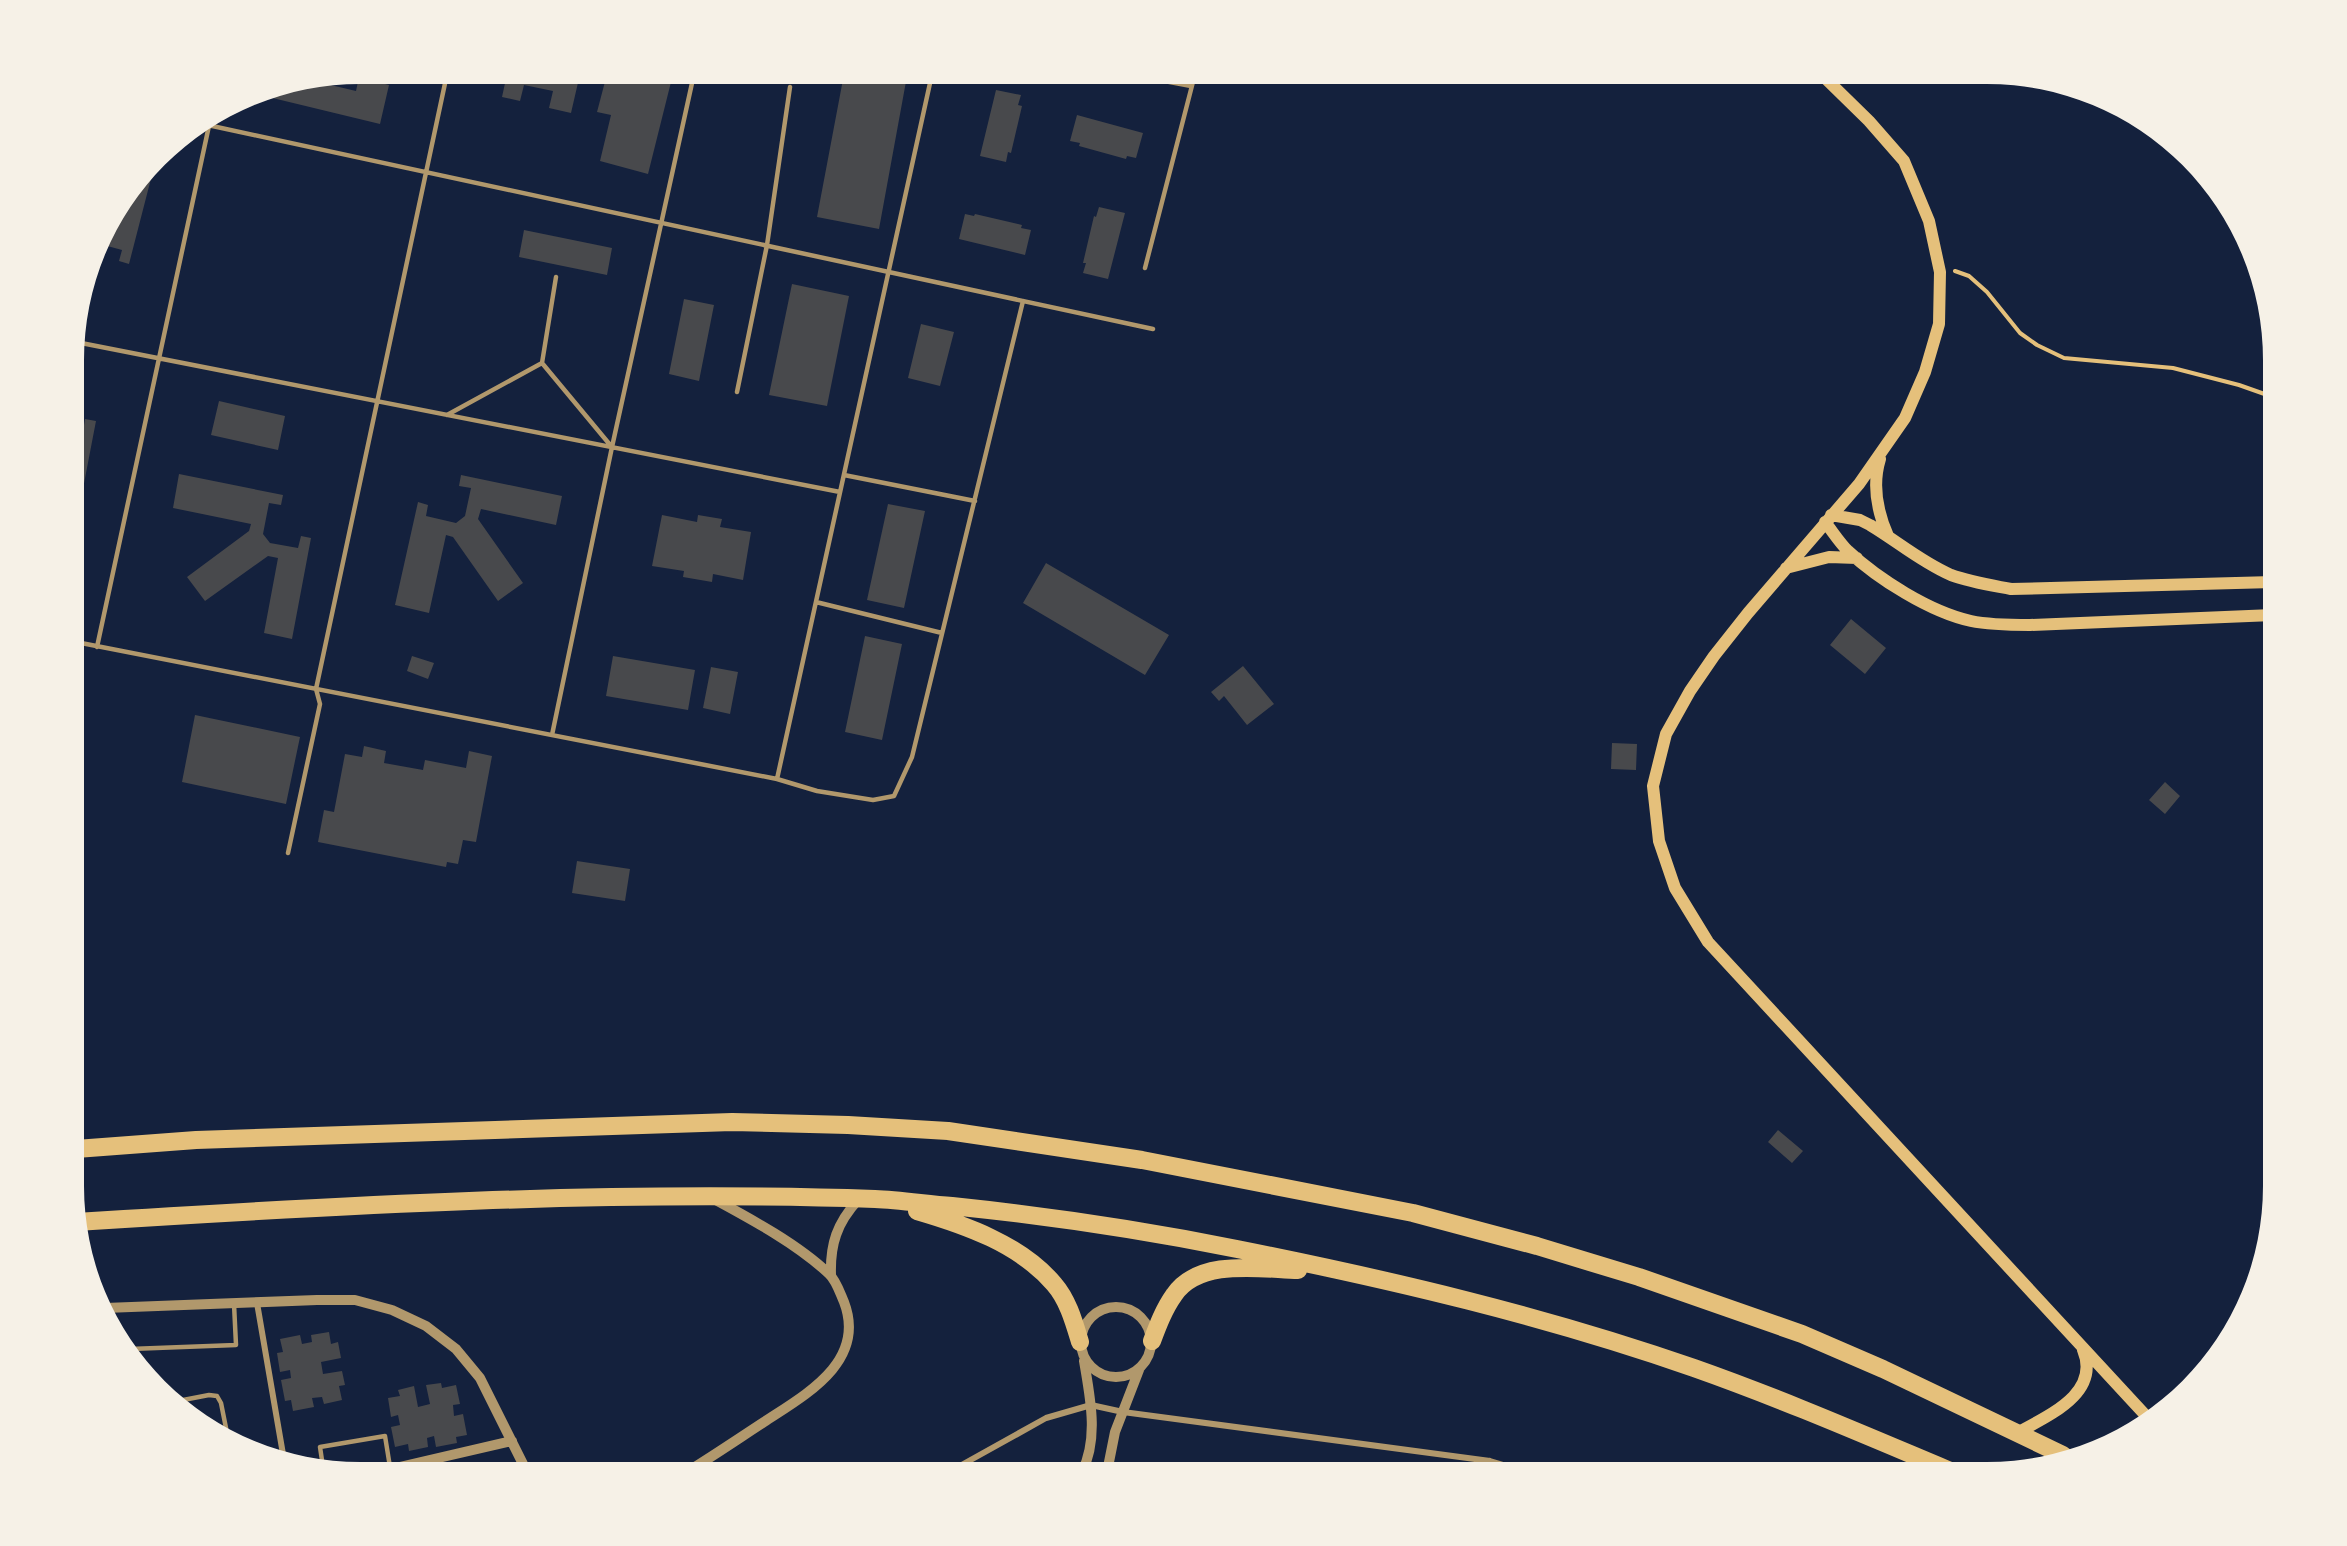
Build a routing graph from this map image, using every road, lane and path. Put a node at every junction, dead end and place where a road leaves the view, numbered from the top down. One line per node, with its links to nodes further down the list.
1 (445, 84): 10 (lane)
2 (692, 84): 11 (lane)
3 (930, 84): 14 (lane)
4 (1180, 84): 6 (lane)
5 (1831, 84): 15 (main road)
6 (1191, 86): 13 (lane)
7 (790, 87): 12 (lane)
8 (214, 126): 10 (lane)
9 (206, 130): 20 (lane)
10 (425, 172): 11 (lane); 24 (lane)
11 (660, 222): 12 (lane); 26 (lane)
12 (767, 245): 14 (lane); 22 (lane)
13 (1145, 268)
14 (889, 271): 17 (lane); 28 (lane)
15 (1940, 272): 23 (path); 27 (main road)
16 (556, 277): 21 (lane)
17 (1023, 301): 18 (lane); 30 (lane)
18 (1153, 329)
19 (85, 344): 20 (lane)
20 (160, 358): 24 (lane); 40 (lane)
21 (542, 363): 25 (lane); 26 (lane)
22 (737, 392)
23 (2263, 393)
24 (377, 401): 25 (lane); 41 (lane)
25 (447, 415): 26 (lane)
26 (612, 447): 29 (lane); 42 (lane)
27 (1883, 450): 31 (main road); 32 (main road)
28 (844, 475): 29 (lane); 30 (lane)
29 (840, 492): 36 (lane)
30 (975, 501): 38 (lane)
31 (1828, 518): 32 (main road); 33 (main road); 34 (main road)
32 (1888, 536): 35 (main road)
33 (1857, 558): 34 (main road); 37 (main road)
34 (1785, 569): 55 (main road)
35 (2263, 582)
36 (816, 602): 38 (lane); 43 (lane)
37 (2263, 615)
38 (942, 633): 43 (lane)
39 (84, 644): 40 (lane)
40 (97, 646): 41 (lane)
41 (316, 689): 42 (lane); 44 (lane)
42 (552, 735): 43 (lane)
43 (777, 779)
44 (288, 853)
45 (84, 1148): 64 (highway)
46 (707, 1195): 47 (highway); 48 (highway); 50 (street)
47 (866, 1199): 49 (highway); 50 (street); 57 (highway)
48 (86, 1221)
49 (1352, 1272): 54 (highway); 78 (highway)
50 (831, 1275): 73 (street)
51 (257, 1303): 52 (street); 65 (street); 66 (street)
52 (234, 1304): 53 (street); 56 (lane)
53 (112, 1308)
54 (1152, 1341): 57 (street); 58 (street)
55 (2081, 1346): 62 (main road); 64 (main road)
56 (137, 1349)
57 (1082, 1350): 58 (street); 60 (street)
58 (1139, 1370): 61 (street)
59 (185, 1400): 63 (lane)
60 (1091, 1405): 61 (street); 74 (street); 75 (street)
61 (1123, 1412): 69 (street); 76 (street)
62 (2144, 1414)
63 (226, 1427)
64 (2019, 1432): 67 (highway)
65 (512, 1442): 71 (street); 72 (street)
66 (282, 1451)
67 (2059, 1453)
68 (322, 1460): 70 (lane)
69 (1490, 1461): 77 (street)
70 (390, 1462)
71 (426, 1462)
72 (521, 1462)
73 (703, 1462)
74 (968, 1462)
75 (1087, 1462)
76 (1109, 1462)
77 (1493, 1462)
78 (1929, 1462)

